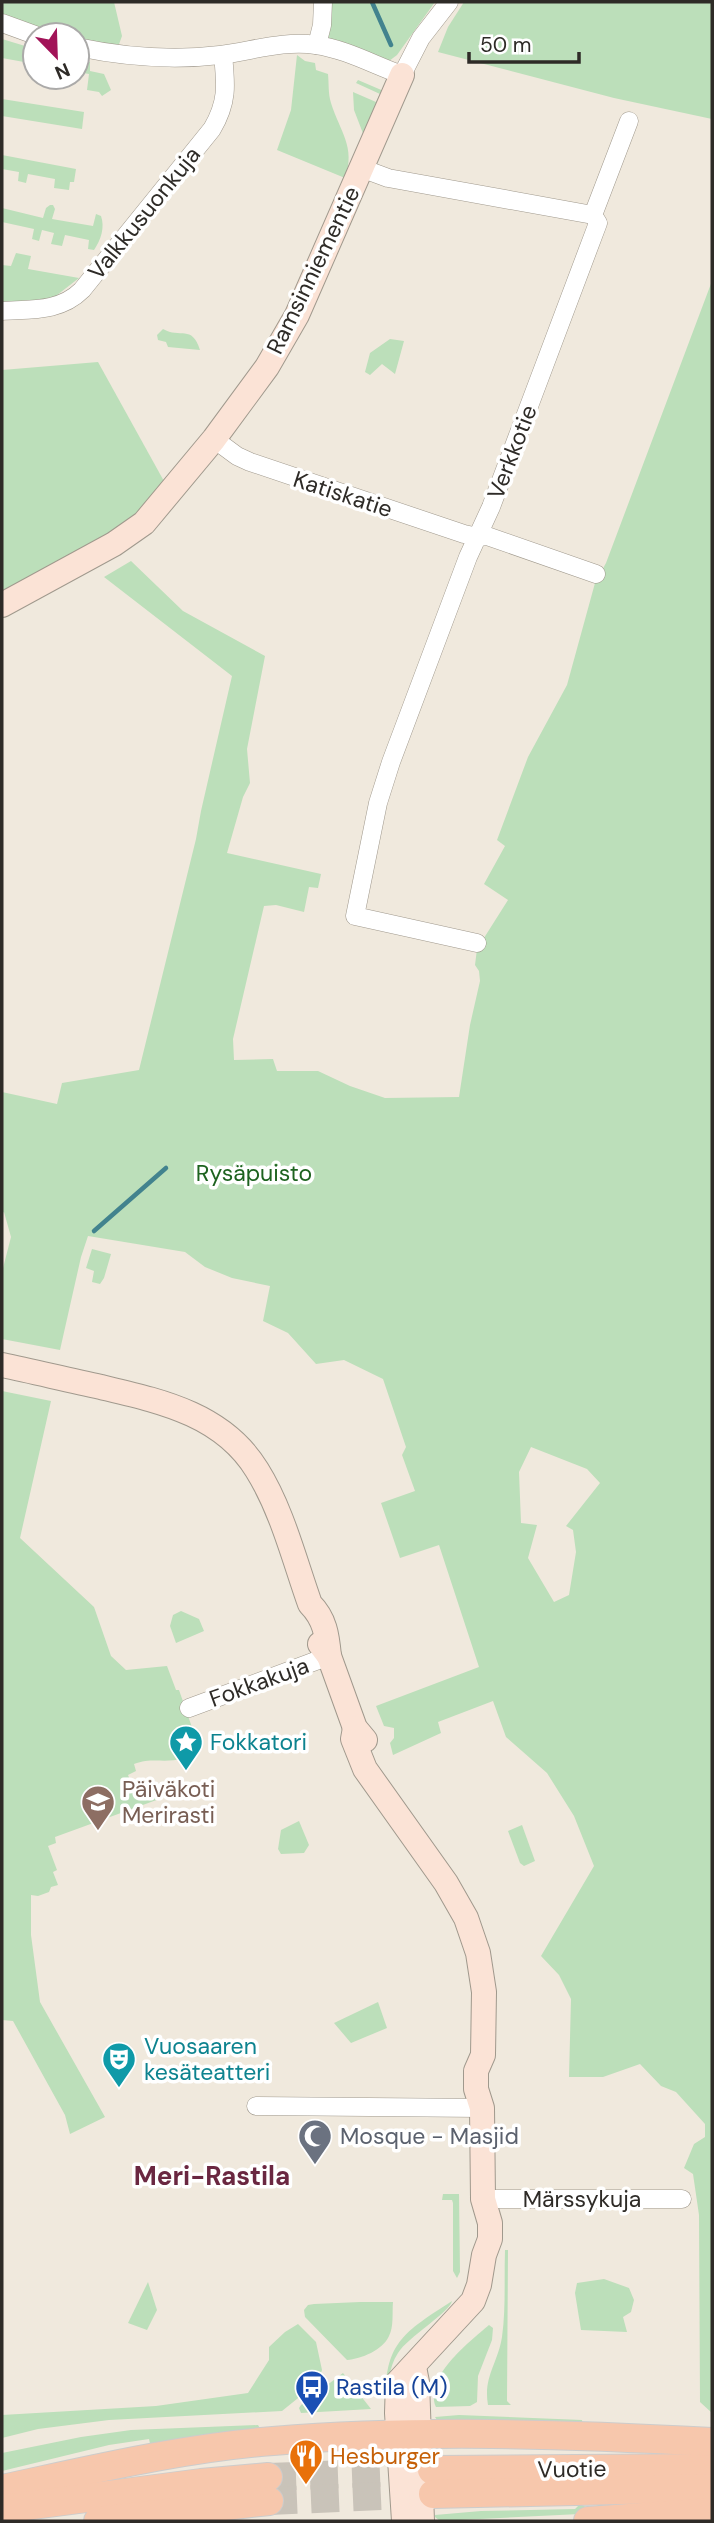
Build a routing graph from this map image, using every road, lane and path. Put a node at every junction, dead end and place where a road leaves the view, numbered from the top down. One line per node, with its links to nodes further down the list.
1 (323, 2): 5 (street)
2 (449, 2): 8 (street, Ramsinniementie)
3 (2, 23): 4 (street)
4 (21, 30)
5 (317, 45): 7 (street); 8 (street)
6 (91, 50): 7 (street)
7 (223, 55): 12 (street, Valkkusuonkuja)
8 (402, 75): 10 (street, Ramsinniementie)
9 (629, 121): 11 (street, Verkkotie)
10 (361, 169): 11 (street); 13 (street, Ramsinniementie)
11 (593, 215): 14 (street, Verkkotie)
12 (2, 311)
13 (214, 439): 14 (street, Katiskatie); 16 (street, Ramsinniementie)
14 (478, 537): 15 (street, Katiskatie); 17 (street, Verkkotie)
15 (596, 574)
16 (2, 605)
17 (477, 943)
18 (2, 1365): 19 (street)
19 (329, 1656): 20 (street, Fokkakuja); 22 (street)
20 (189, 1708)
21 (256, 2106): 22 (street)
22 (482, 2108): 23 (street)
23 (483, 2199): 24 (street, Märssykuja); 25 (street)
24 (682, 2199)
25 (408, 2434): 26 (main road); 29 (main road); 33 (street); 34 (street)
26 (712, 2442)
27 (712, 2468): 28 (main road, Vuotie)
28 (712, 2488)
29 (2, 2489)
30 (2, 2508): 32 (main road)
31 (712, 2512): 35 (main road)
32 (98, 2521)
33 (404, 2521)
34 (422, 2521)
35 (588, 2521)

